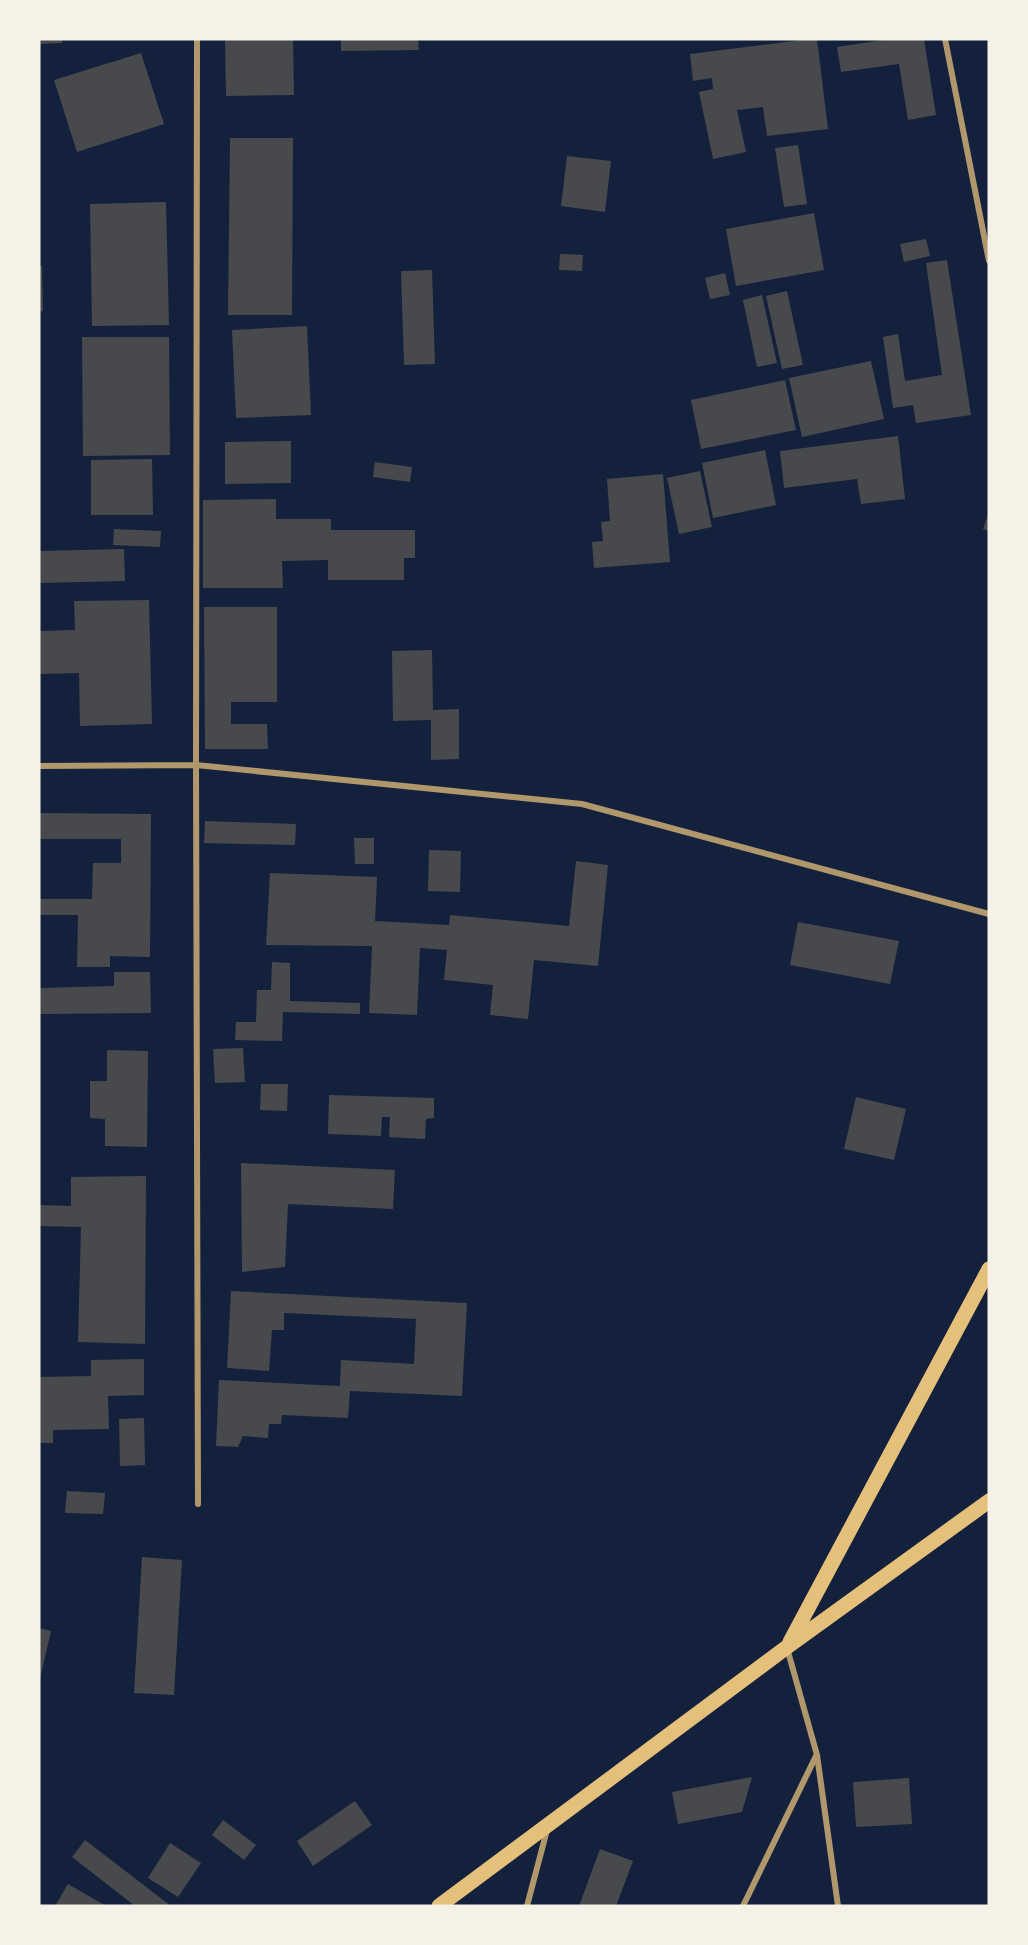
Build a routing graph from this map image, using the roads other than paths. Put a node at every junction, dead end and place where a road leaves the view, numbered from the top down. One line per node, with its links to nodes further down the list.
1 (197, 39): 4 (street)
2 (945, 39): 3 (street)
3 (989, 261)
4 (196, 765): 5 (street); 6 (street); 9 (street)
5 (39, 766)
6 (989, 915)
7 (989, 1269): 10 (main road)
8 (989, 1501): 10 (main road)
9 (198, 1504)
10 (787, 1647): 11 (street); 12 (main road)
11 (817, 1755): 15 (street); 16 (street)
12 (548, 1827): 13 (main road); 14 (street)
13 (439, 1906)
14 (527, 1906)
15 (743, 1906)
16 (838, 1906)

